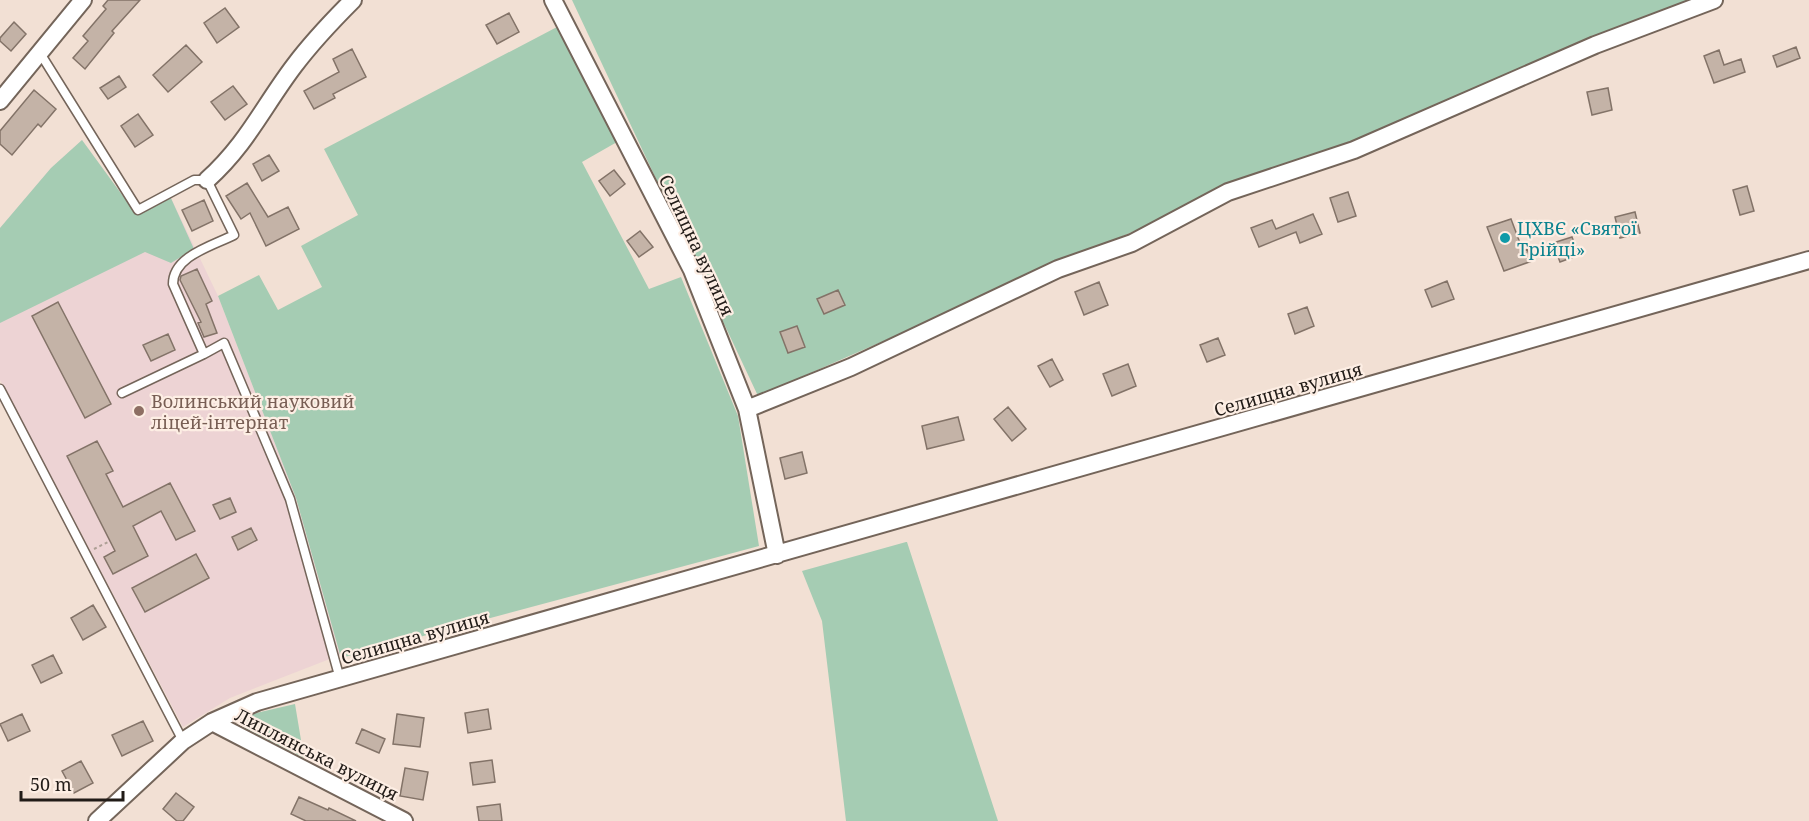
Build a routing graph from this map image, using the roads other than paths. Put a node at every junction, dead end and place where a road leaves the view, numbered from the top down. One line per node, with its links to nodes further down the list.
1 (83, 0): 5 (street)
2 (353, 0): 7 (street)
3 (553, 0): 12 (street, Селищна вулиця)
4 (1714, 0): 12 (street)
5 (40, 53): 6 (street); 7 (lane)
6 (0, 101)
7 (207, 180): 9 (lane)
8 (1809, 260): 13 (street, Селищна вулиця)
9 (204, 354): 11 (lane); 14 (lane)
10 (0, 389): 16 (lane)
11 (122, 393)
12 (747, 409): 13 (street, Селищна вулиця)
13 (777, 555): 14 (street, Селищна вулиця)
14 (340, 679): 15 (street, Селищна вулиця)
15 (212, 722): 16 (street, Селищна вулиця); 18 (street, Липлянська вулиця)
16 (183, 741): 17 (street, Селищна вулиця)
17 (97, 821)
18 (404, 821)

